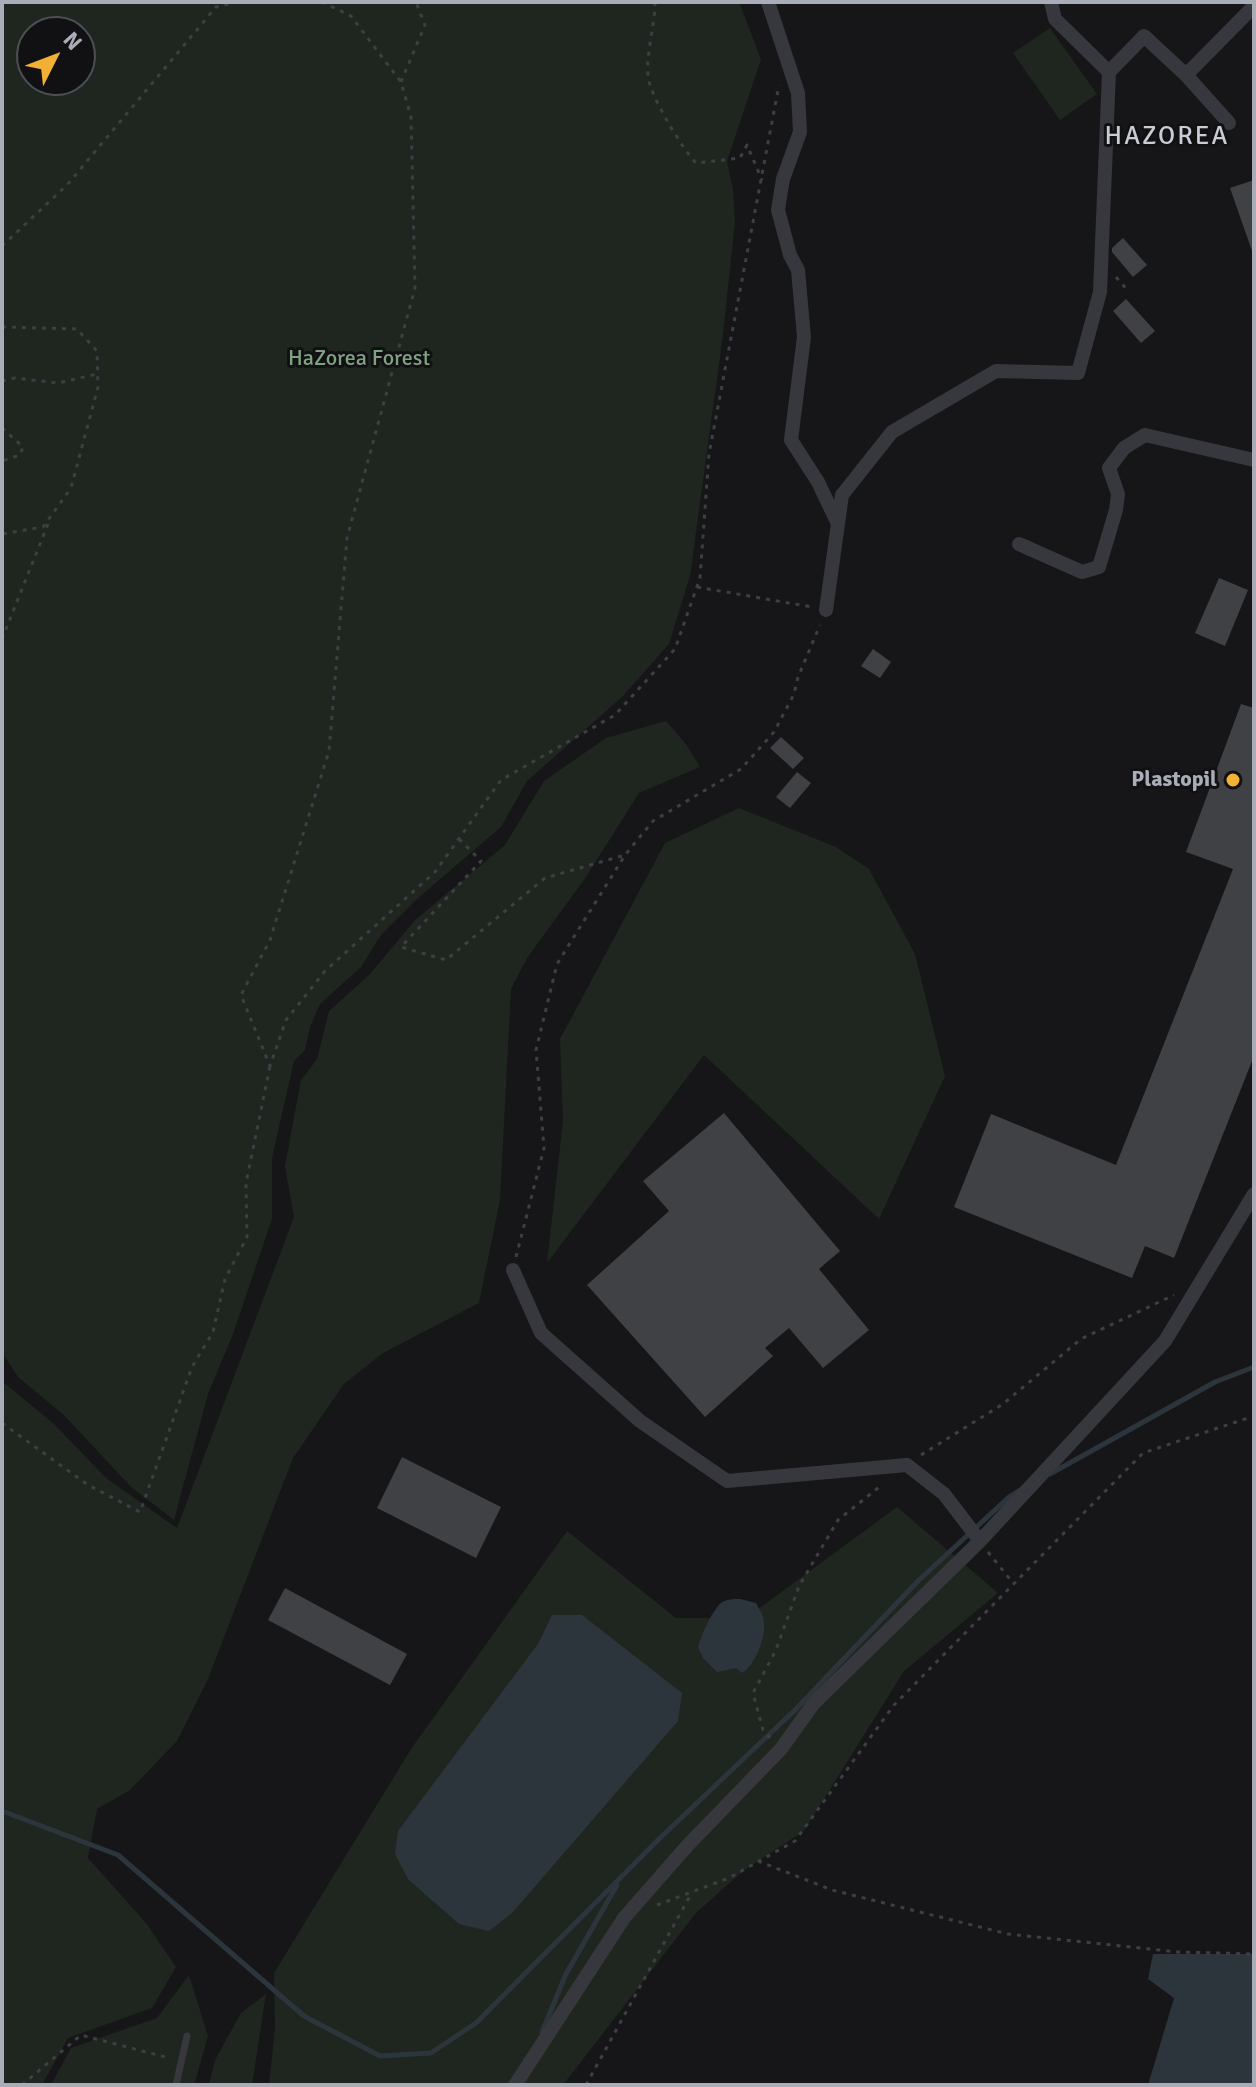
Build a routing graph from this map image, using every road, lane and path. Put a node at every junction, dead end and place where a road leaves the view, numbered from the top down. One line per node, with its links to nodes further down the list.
1 (237, 2): 14 (path)
2 (322, 2): 11 (path)
3 (416, 2): 11 (path)
4 (655, 2): 13 (path)
5 (768, 2): 22 (street)
6 (1051, 2): 8 (street)
7 (1254, 6): 9 (street)
8 (1109, 72): 9 (street); 22 (street)
9 (1186, 75): 12 (street)
10 (779, 80): 13 (path)
11 (401, 82): 30 (path)
12 (1229, 123)
13 (762, 180): 25 (path)
14 (2, 246)
15 (2, 327): 16 (path)
16 (97, 374): 17 (path); 21 (path)
17 (2, 381)
18 (2, 428): 20 (path)
19 (1254, 460): 24 (street)
20 (2, 461)
21 (50, 520): 23 (path); 27 (path)
22 (838, 525): 26 (street)
23 (2, 534)
24 (1019, 544)
25 (697, 587): 26 (path); 28 (path)
26 (826, 610): 29 (path)
27 (2, 639)
28 (459, 839): 29 (path); 30 (path)
29 (625, 855): 32 (path)
30 (270, 1066): 35 (path)
31 (1254, 1194): 38 (street)
32 (513, 1270): 36 (street)
33 (1175, 1294): 36 (path)
34 (1254, 1416): 39 (path)
35 (2, 1423)
36 (907, 1465): 38 (street)
37 (884, 1483): 40 (path)
38 (980, 1541): 39 (path); 49 (street)
39 (1013, 1583): 41 (path)
40 (763, 1730)
41 (758, 1861): 42 (path); 44 (path)
42 (692, 1892): 43 (path); 50 (path)
43 (651, 1908)
44 (1254, 1954)
45 (187, 2036): 46 (lane)
46 (181, 2062): 47 (path); 48 (lane)
47 (22, 2085)
48 (176, 2085)
49 (515, 2085)
50 (586, 2085)

